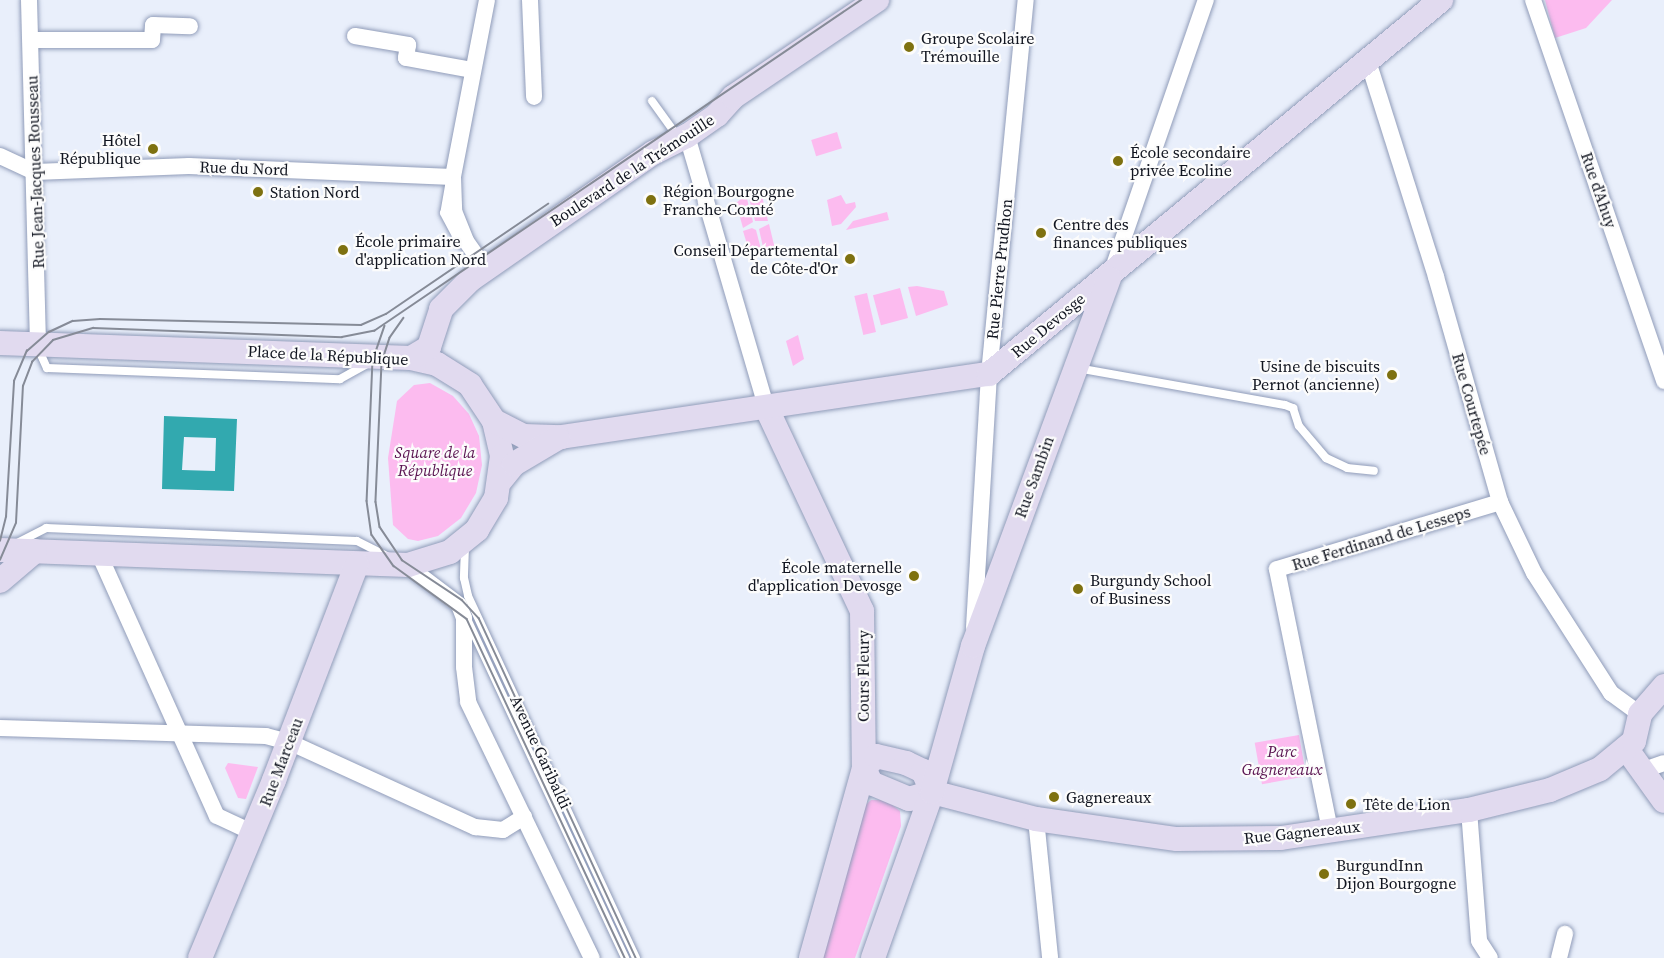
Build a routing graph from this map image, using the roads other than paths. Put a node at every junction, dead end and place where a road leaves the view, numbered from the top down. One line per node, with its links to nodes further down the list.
1 (29, 0): 11 (street, Rue Jean-Jacques Rousseau)
2 (487, 0): 13 (street)
3 (530, 0): 14 (street)
4 (877, 0): 16 (main road, Boulevard de la Trémouille)
5 (1026, 0): 27 (street, Rue Pierre Prudhon)
6 (1206, 0): 21 (street, Rue Sambin)
7 (1441, 0): 12 (main road, Rue Devosge)
8 (1533, 0): 28 (street, Rue d'Ahuy)
9 (190, 26): 11 (street)
10 (355, 36): 13 (street)
11 (31, 40): 18 (street, Rue Jean-Jacques Rousseau)
12 (1368, 61): 21 (main road, Rue Devosge); 34 (street, Rue Courtepée)
13 (472, 70): 19 (street)
14 (534, 97)
15 (652, 101): 16 (lane)
16 (684, 138): 20 (main road, Boulevard de la Trémouille); 29 (street)
17 (0, 156): 18 (street)
18 (35, 172): 19 (street, Rue du Nord); 24 (street, Rue Jean-Jacques Rousseau)
19 (453, 177): 20 (street); 22 (lane)
20 (495, 262): 22 (main road, Boulevard de la Trémouille)
21 (1111, 273): 26 (main road, Rue Sambin); 27 (main road, Rue Devosge)
22 (470, 280): 25 (main road, Boulevard de la Trémouille)
23 (0, 343): 24 (main road, Place de la République)
24 (38, 344): 25 (main road, Place de la République)
25 (411, 358): 30 (main road, Place de la République)
26 (1073, 368): 32 (lane); 44 (main road, Rue Sambin)
27 (989, 374): 29 (main road); 44 (street, Rue Pierre Prudhon)
28 (1664, 381)
29 (767, 409): 31 (main road); 52 (main road, Cours Fleury)
30 (494, 421): 31 (main road); 33 (main road, Place de la République)
31 (561, 437): 33 (main road)
32 (1374, 471)
33 (501, 480): 35 (main road, Place de la République)
34 (1500, 502): 46 (street, Rue Courtepée); 59 (street, Rue Ferdinand de Lesseps)
35 (466, 541): 41 (main road, Place de la République); 65 (lane, Avenue Garibaldi)
36 (190, 546): 37 (lane); 39 (main road, Place de la République); 40 (main road, Place de la République); 41 (lane)
37 (2, 550): 38 (main road, Place de la République)
38 (34, 551): 39 (main road, Place de la République); 42 (main road)
39 (99, 554): 48 (street)
40 (357, 564): 41 (main road, Place de la République); 49 (main road, Rue Marceau)
41 (406, 565): 43 (street, Avenue Garibaldi)
42 (0, 581)
43 (459, 605): 57 (street); 64 (lane, Avenue Garibaldi)
44 (973, 646): 54 (main road, Rue Sambin)
45 (1664, 686): 46 (main road)
46 (1640, 714): 50 (main road)
47 (0, 728): 48 (street)
48 (176, 732): 49 (street); 60 (street)
49 (289, 742): 57 (street); 60 (main road, Rue Marceau)
50 (1626, 748): 53 (main road); 56 (main road, Rue Gagnereaux)
51 (1664, 763): 53 (street)
52 (864, 768): 54 (main road, Rue Gagnereaux); 54 (main road); 66 (main road, Cours Fleury)
53 (1641, 771): 55 (main road)
54 (932, 792): 58 (main road, Rue Gagnereaux); 67 (main road, Rue Sambin)
55 (1664, 801)
56 (1469, 810): 59 (main road, Rue Gagnereaux); 69 (street)
57 (524, 817): 63 (street)
58 (1036, 819): 59 (main road, Rue Gagnereaux); 68 (street)
59 (1330, 831)
60 (254, 833): 62 (main road, Rue Marceau)
61 (1565, 934): 70 (street)
62 (200, 958)
63 (592, 958)
64 (625, 958)
65 (636, 958)
66 (811, 958)
67 (873, 958)
68 (1050, 958)
69 (1490, 958)
70 (1559, 958)

